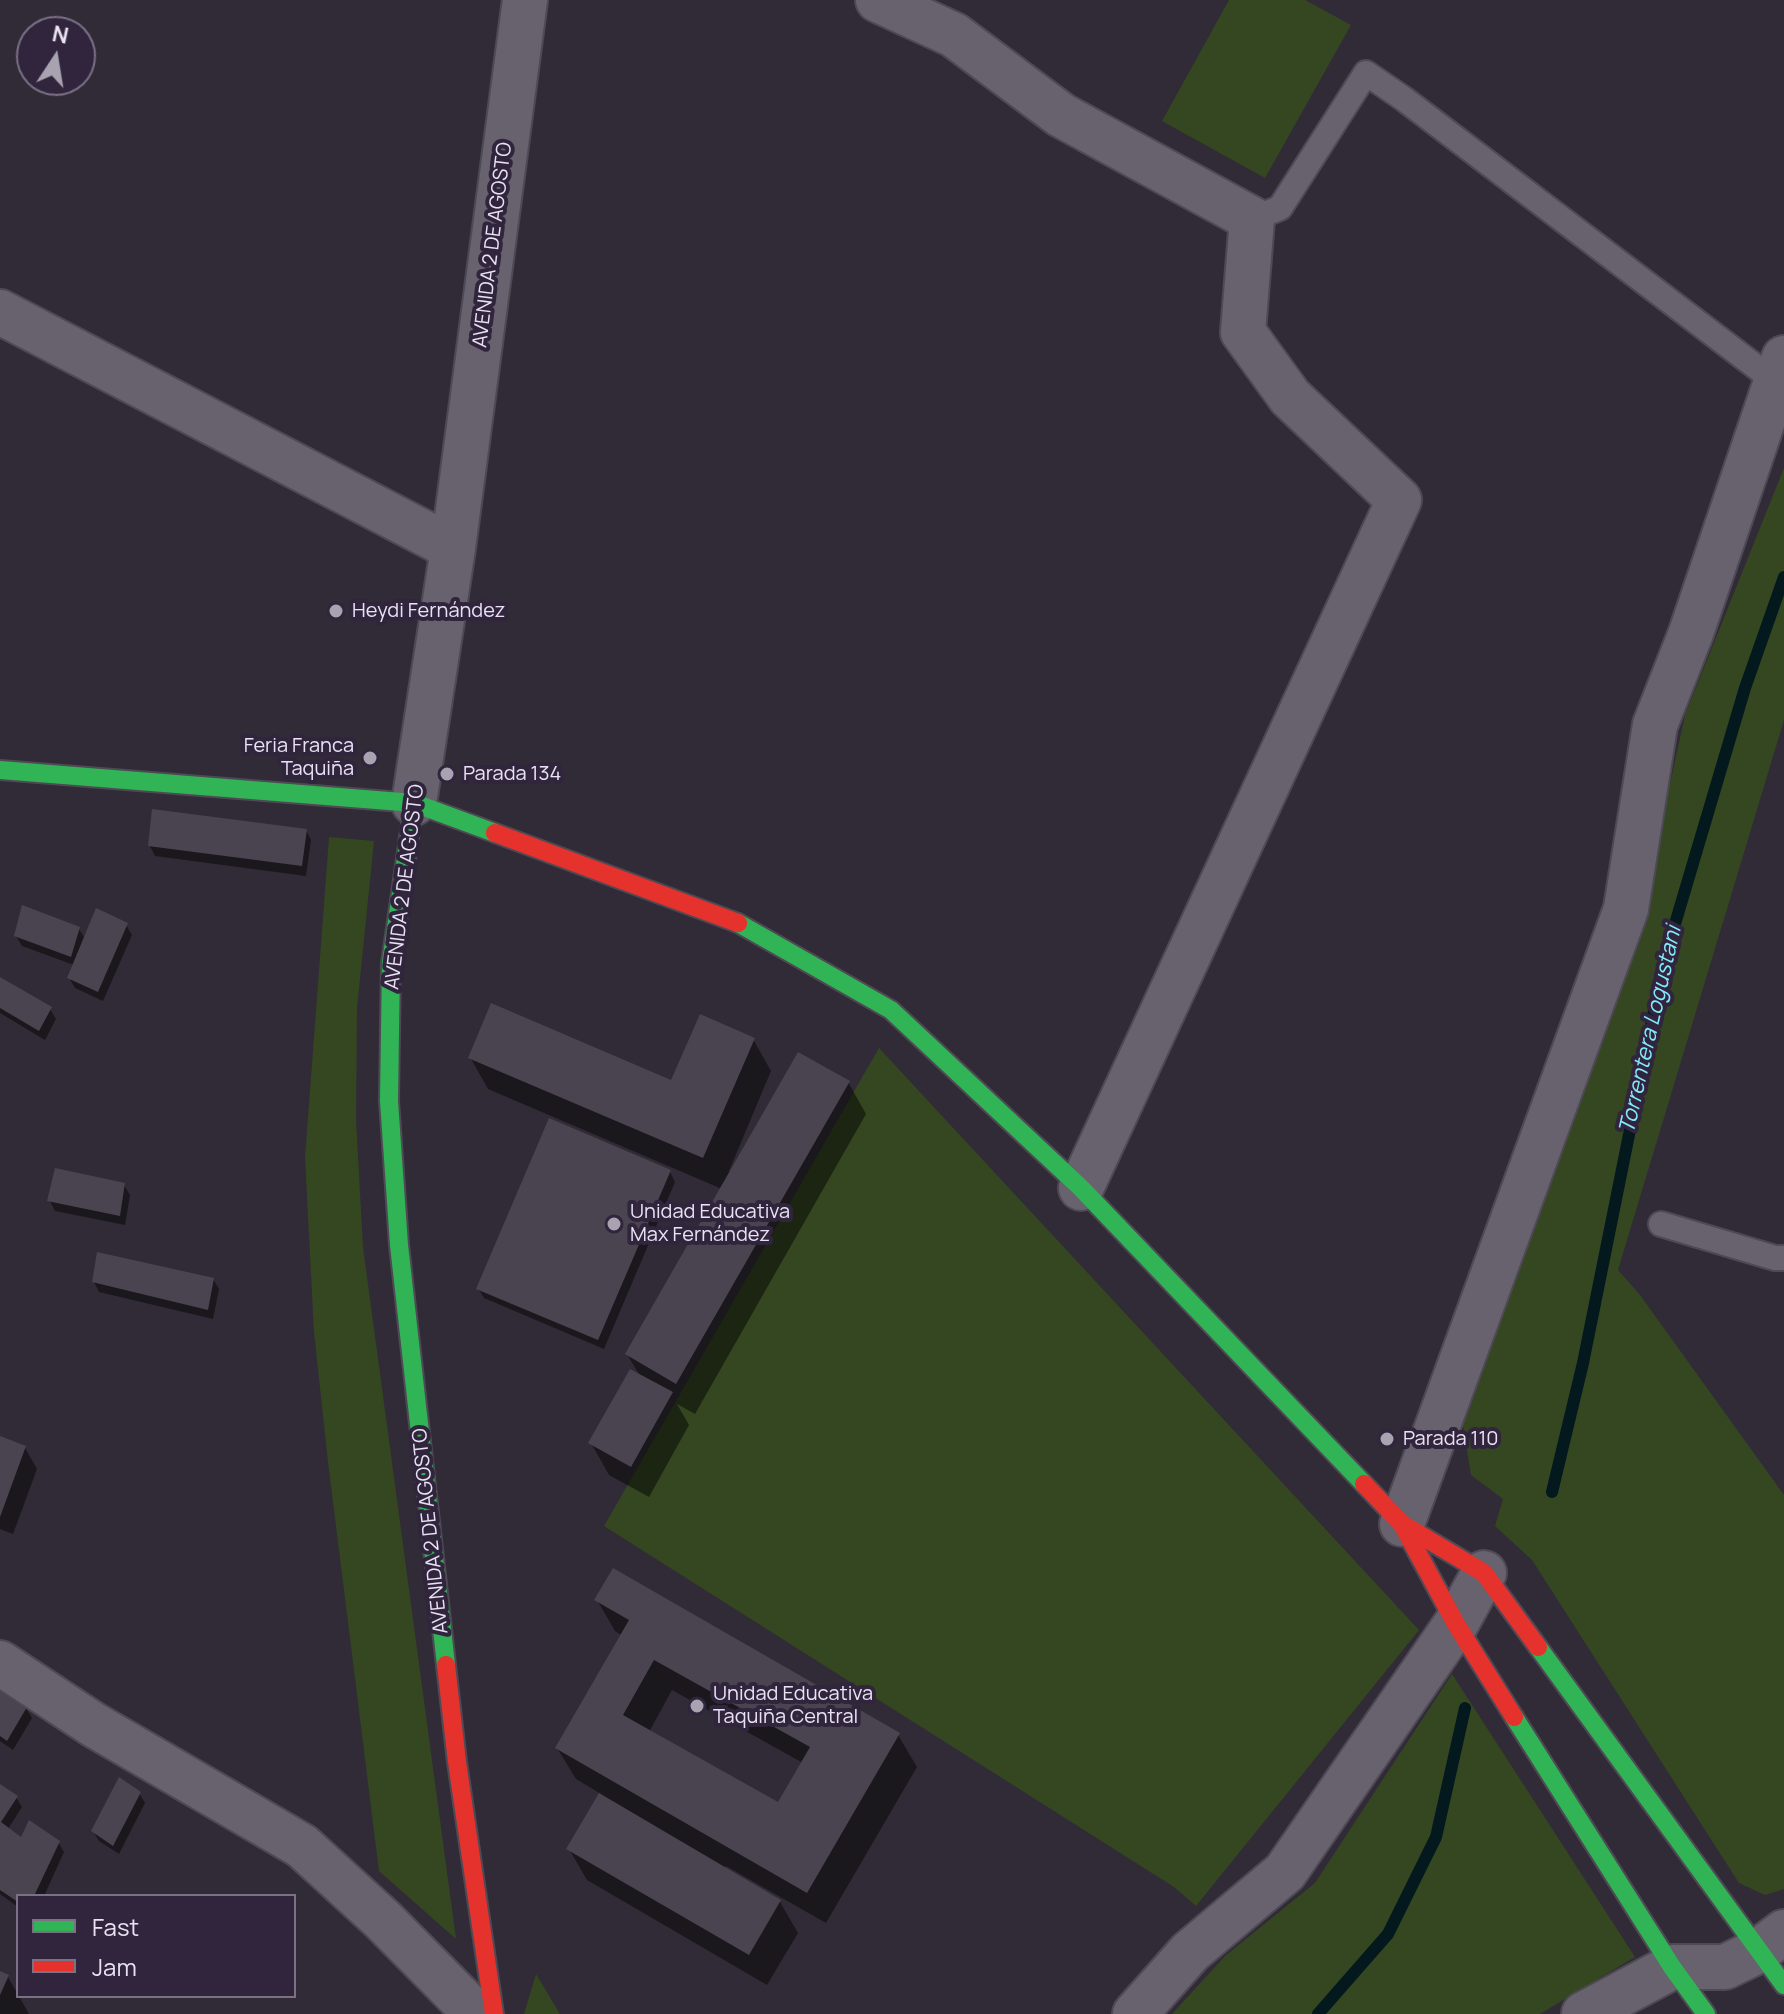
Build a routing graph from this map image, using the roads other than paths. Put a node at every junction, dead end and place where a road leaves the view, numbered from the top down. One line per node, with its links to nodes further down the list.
1 (525, 0): 6 (street, AVENIDA 2 DE AGOSTO)
2 (878, 0): 3 (street)
3 (1252, 219): 5 (lane); 9 (street)
4 (0, 312): 6 (street)
5 (1780, 370): 12 (street)
6 (453, 548): 8 (street, AVENIDA 2 DE AGOSTO)
7 (0, 770): 8 (main road)
8 (414, 803): 9 (main road); 19 (main road, AVENIDA 2 DE AGOSTO)
9 (1081, 1188): 12 (main road)
10 (1661, 1224): 11 (lane)
11 (1784, 1258)
12 (1402, 1524): 13 (main road); 14 (main road)
13 (1484, 1573): 14 (street); 16 (main road)
14 (1456, 1624): 17 (main road); 20 (street)
15 (0, 1663): 18 (street)
16 (1776, 1956): 17 (street)
17 (1672, 1967): 21 (street); 22 (main road)
18 (476, 2014)
19 (494, 2014)
20 (1135, 2014)
21 (1584, 2014)
22 (1706, 2014)

